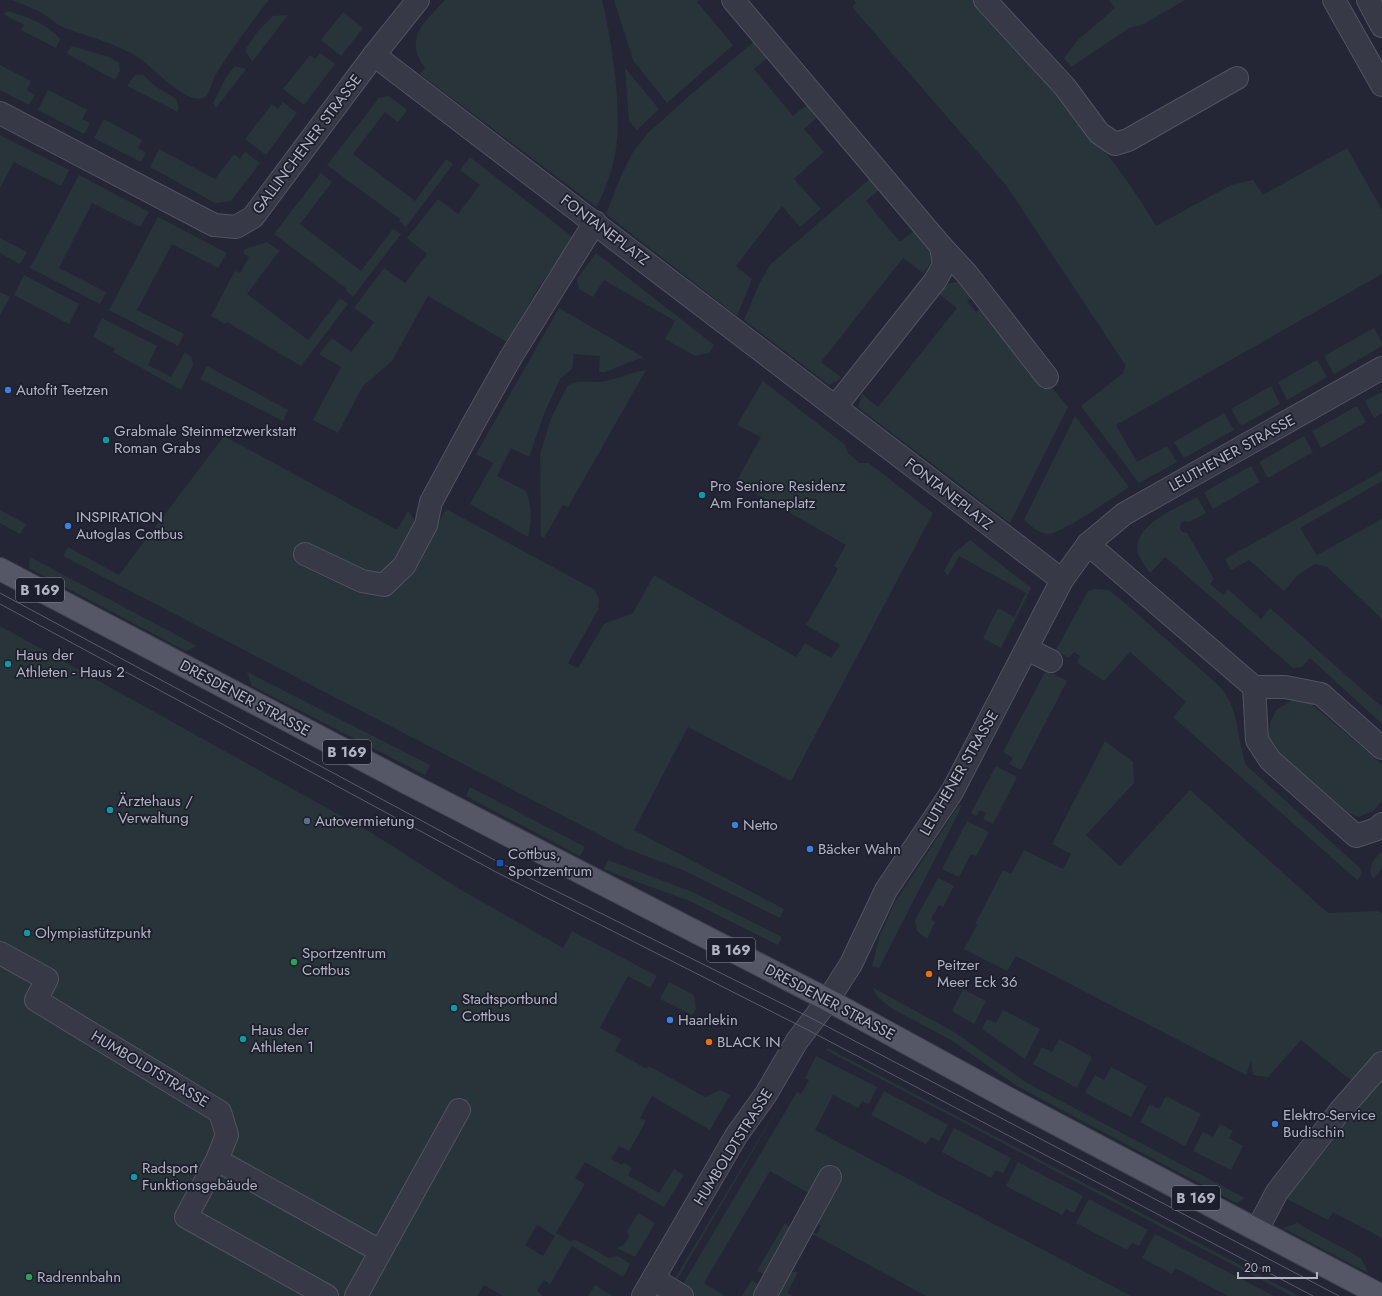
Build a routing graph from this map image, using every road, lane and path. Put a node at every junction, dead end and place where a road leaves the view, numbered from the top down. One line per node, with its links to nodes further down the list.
1 (418, 0): 7 (street, GALLINCHENER STRASSE)
2 (733, 0): 12 (street)
3 (985, 0): 8 (street)
4 (1334, 0): 9 (street)
5 (1368, 0): 6 (street)
6 (1382, 26)
7 (374, 54): 10 (street, GALLINCHENER STRASSE); 11 (street, FONTANEPLATZ)
8 (1237, 78)
9 (1382, 85)
10 (0, 113)
11 (595, 222): 15 (street, FONTANEPLATZ); 17 (street)
12 (941, 246): 14 (street); 15 (street)
13 (1382, 368): 16 (street, LEUTHENER STRASSE)
14 (1047, 377)
15 (836, 406): 19 (street, FONTANEPLATZ)
16 (1088, 544): 19 (street, LEUTHENER STRASSE); 22 (street)
17 (305, 554)
18 (0, 569): 26 (main road, DRESDENER STRASSE / B 169)
19 (1062, 580): 20 (street, LEUTHENER STRASSE)
20 (1027, 649): 21 (street); 26 (street, LEUTHENER STRASSE)
21 (1050, 661)
22 (1254, 687): 23 (street); 24 (street)
23 (1382, 748)
24 (1382, 824)
25 (0, 954): 29 (street, HUMBOLDTSTRASSE)
26 (828, 1000): 31 (main road, DRESDENER STRASSE / B 169); 33 (street, HUMBOLDTSTRASSE)
27 (1382, 1063): 31 (street)
28 (459, 1110): 32 (street)
29 (217, 1160): 32 (street); 34 (street, HUMBOLDTSTRASSE)
30 (830, 1177): 37 (street)
31 (1257, 1230): 38 (main road, DRESDENER STRASSE / B 169)
32 (380, 1251): 35 (street)
33 (648, 1287): 36 (street)
34 (327, 1296)
35 (356, 1296)
36 (682, 1296)
37 (765, 1296)
38 (1382, 1296)

